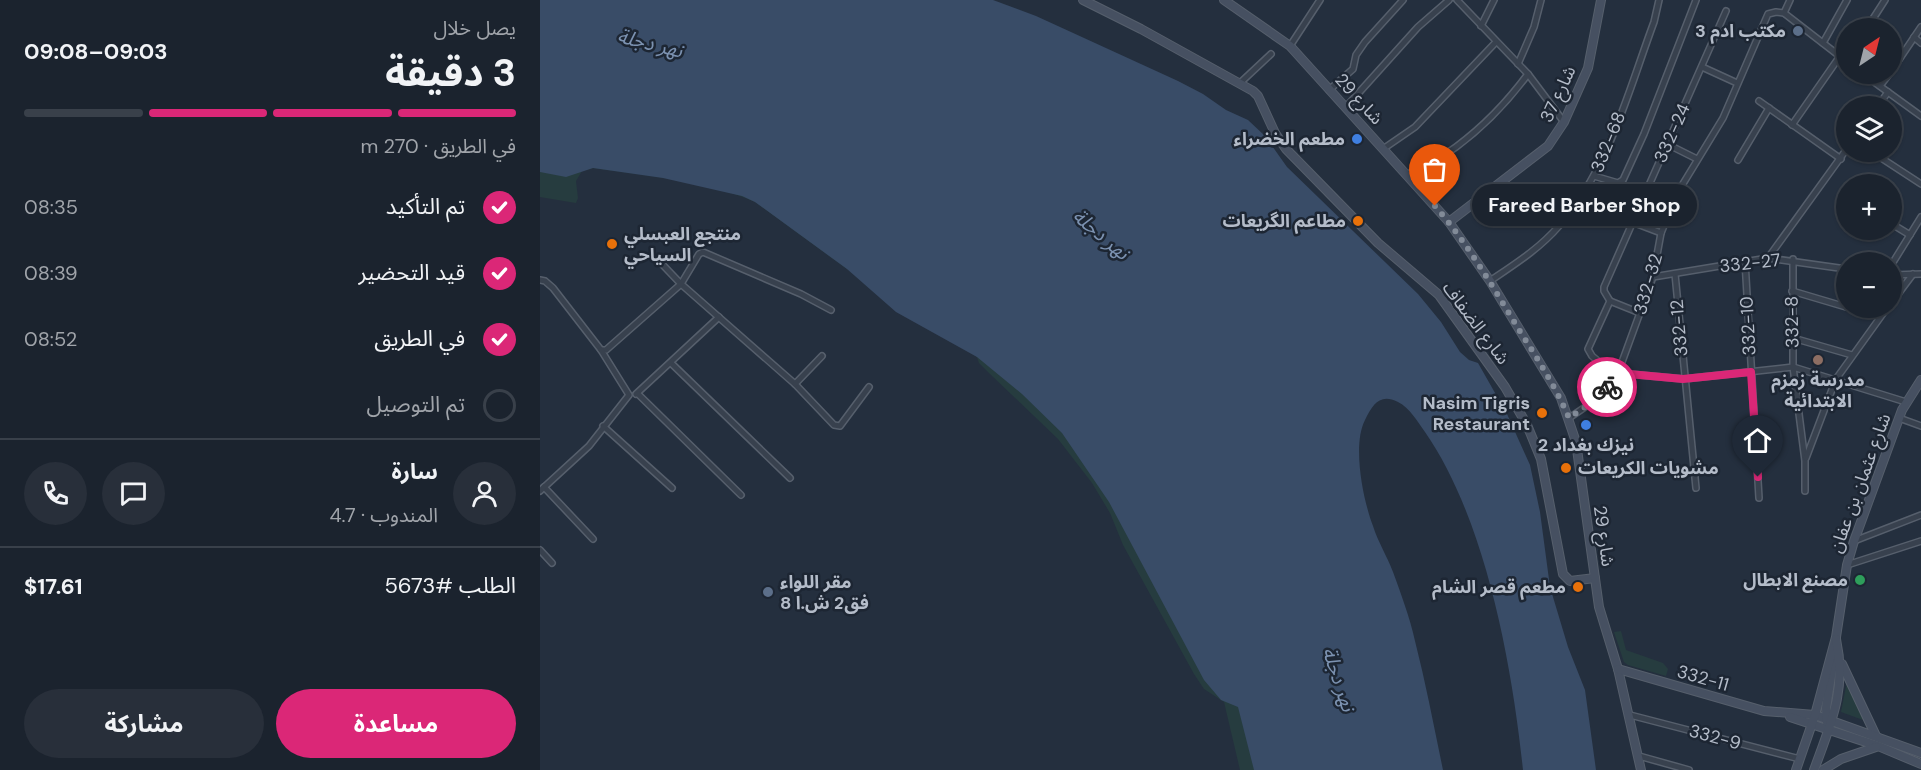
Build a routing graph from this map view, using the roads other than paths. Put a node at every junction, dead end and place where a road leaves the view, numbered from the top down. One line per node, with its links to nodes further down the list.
1 (1083, 0): 32 (street, شارع الضفاف)
2 (1224, 0): 24 (street, شارع 29)
3 (1320, 0): 24 (street)
4 (1403, 0): 36 (street)
5 (1449, 0): 40 (street)
6 (1457, 0): 18 (street)
7 (1494, 0): 18 (street)
8 (1541, 0): 29 (street)
9 (1601, 0): 43 (street, شارع 37)
10 (1659, 0): 53 (street, 332-68)
11 (1696, 0): 53 (street)
12 (1790, 0): 16 (street)
13 (1847, 0): 22 (street)
14 (1885, 0): 17 (street)
15 (1726, 11): 30 (street, 332-24)
16 (1784, 13): 22 (street); 33 (street, 332-32)
17 (1873, 18)
18 (1481, 26): 21 (street)
19 (1921, 27): 20 (street)
20 (1914, 36): 23 (street); 27 (street)
21 (1496, 42): 29 (street); 46 (street)
22 (1823, 43): 25 (street)
23 (1921, 43)
24 (1290, 46): 36 (street, شارع 29)
25 (1836, 53)
26 (1271, 54): 32 (street)
27 (1902, 55)
28 (1836, 62): 44 (street)
29 (1518, 64): 31 (street)
30 (1702, 67): 33 (street); 45 (street, 332-24)
31 (1528, 74): 43 (street); 52 (street)
32 (1240, 83): 118 (street, شارع الضفاف)
33 (1737, 83): 48 (street, 332-32)
34 (1877, 84): 35 (street)
35 (1880, 86): 37 (street)
36 (1329, 90): 40 (street, شارع 29)
37 (1888, 92): 38 (street); 42 (street)
38 (1885, 96)
39 (1759, 101): 41 (street)
40 (1346, 107): 46 (street, شارع 29)
41 (1769, 108): 44 (street); 49 (street)
42 (1921, 117)
43 (1564, 122): 56 (street, شارع 37)
44 (1792, 125): 47 (street)
45 (1667, 144): 48 (street); 57 (street, 332-24)
46 (1383, 149): 52 (street, شارع 29)
47 (1836, 156)
48 (1696, 159): 59 (street, 332-32)
49 (1738, 160)
50 (1839, 162): 62 (street)
51 (1887, 162): 54 (street)
52 (1407, 175): 56 (street, شارع 29)
53 (1594, 176): 73 (street, 332-68)
54 (1921, 184)
55 (1921, 217): 60 (street)
56 (1449, 222): 73 (street, شارع 29)
57 (1632, 222): 59 (street); 77 (street, 332-24)
58 (1902, 230): 60 (street)
59 (1661, 233): 71 (street, 332-32)
60 (1910, 235): 61 (street)
61 (1899, 252)
62 (1768, 258): 63 (street, 332-27); 64 (street, 332-27)
63 (1793, 260): 66 (street, 332-27); 76 (street, 332-8)
64 (1745, 261): 67 (street, 332-27); 89 (street, 332-10)
65 (660, 262): 74 (street)
66 (1836, 266)
67 (1675, 274): 71 (street, 332-27); 91 (street, 332-12)
68 (1913, 274): 69 (street); 70 (street); 75 (street)
69 (1921, 274)
70 (1902, 275)
71 (1653, 277): 80 (street, 332-32)
72 (540, 280): 84 (street)
73 (1490, 281): 99 (street, شارع 29)
74 (681, 284): 79 (street); 81 (street); 84 (street)
75 (1902, 289)
76 (1792, 291): 78 (street); 83 (street, 332-8)
77 (1610, 301): 80 (street); 90 (street, 332-24)
78 (1836, 304)
79 (831, 309)
80 (1640, 313): 90 (street, 332-32)
81 (719, 317): 87 (street); 94 (street)
82 (1879, 318): 85 (street)
83 (1793, 338): 85 (street); 88 (street, 332-8)
84 (601, 350): 96 (street)
85 (1852, 355): 92 (street)
86 (822, 356): 94 (street)
87 (671, 363): 97 (street); 104 (street)
88 (1792, 367): 89 (street); 92 (street); 103 (street, 332-8)
89 (1751, 372): 91 (street); 110 (street, 332-10)
90 (1617, 375): 91 (street); 99 (street, 332-32)
91 (1683, 379): 107 (street, 332-12)
92 (1836, 380): 98 (street); 103 (street)
93 (1921, 380): 98 (street, شارع عثمان بن عفان)
94 (795, 384): 95 (street)
95 (869, 387)
96 (629, 394): 97 (street); 101 (street)
97 (638, 394): 109 (street)
98 (1906, 402): 100 (street, شارع عثمان بن عفان)
99 (1569, 418): 118 (street, شارع 29)
100 (1899, 418): 102 (street); 113 (street, شارع عثمان بن عفان)
101 (603, 426): 105 (street); 106 (street)
102 (1921, 426)
103 (1805, 461): 108 (street, 332-8)
104 (790, 478)
105 (672, 488)
106 (542, 489): 112 (street)
107 (1696, 489)
108 (1805, 491)
109 (741, 495)
110 (1759, 498)
111 (1921, 514): 113 (street)
112 (594, 539)
113 (1854, 541): 117 (street, شارع عثمان بن عفان)
114 (1921, 541): 117 (street)
115 (540, 550): 116 (street)
116 (552, 563)
117 (1847, 565): 119 (street, شارع عثمان بن عفان)
118 (1595, 578): 121 (street, شارع 29)
119 (1836, 637): 120 (street, شارع عثمان بن عفان); 124 (street, شارع عثمان بن عفان); 125 (street)
120 (1841, 663): 125 (street, شارع عثمان بن عفان); 128 (street)
121 (1618, 669): 122 (street, 332-11); 123 (street, شارع 29)
122 (1780, 714): 124 (street, 332-11); 126 (street, 332-11)
123 (1630, 715): 131 (street, شارع 29); 132 (street, 332-9)
124 (1815, 715): 125 (street, 332-11); 126 (street, شارع عثمان بن عفان)
125 (1829, 719): 127 (street, شارع عثمان بن عفان); 128 (street, 332-11)
126 (1812, 724): 127 (street, 332-11); 132 (street, شارع عثمان بن عفان)
127 (1829, 729): 129 (street, 332-11); 137 (street, شارع عثمان بن عفان)
128 (1876, 736): 130 (street, 332-11)
129 (1878, 746): 133 (street, 332-11); 138 (street)
130 (1921, 753)
131 (1639, 756): 134 (street, شارع 29); 135 (street)
132 (1800, 759): 136 (street, شارع عثمان بن عفان)
133 (1921, 764)
134 (1641, 770)
135 (1689, 770)
136 (1796, 770)
137 (1814, 770)
138 (1823, 770)

